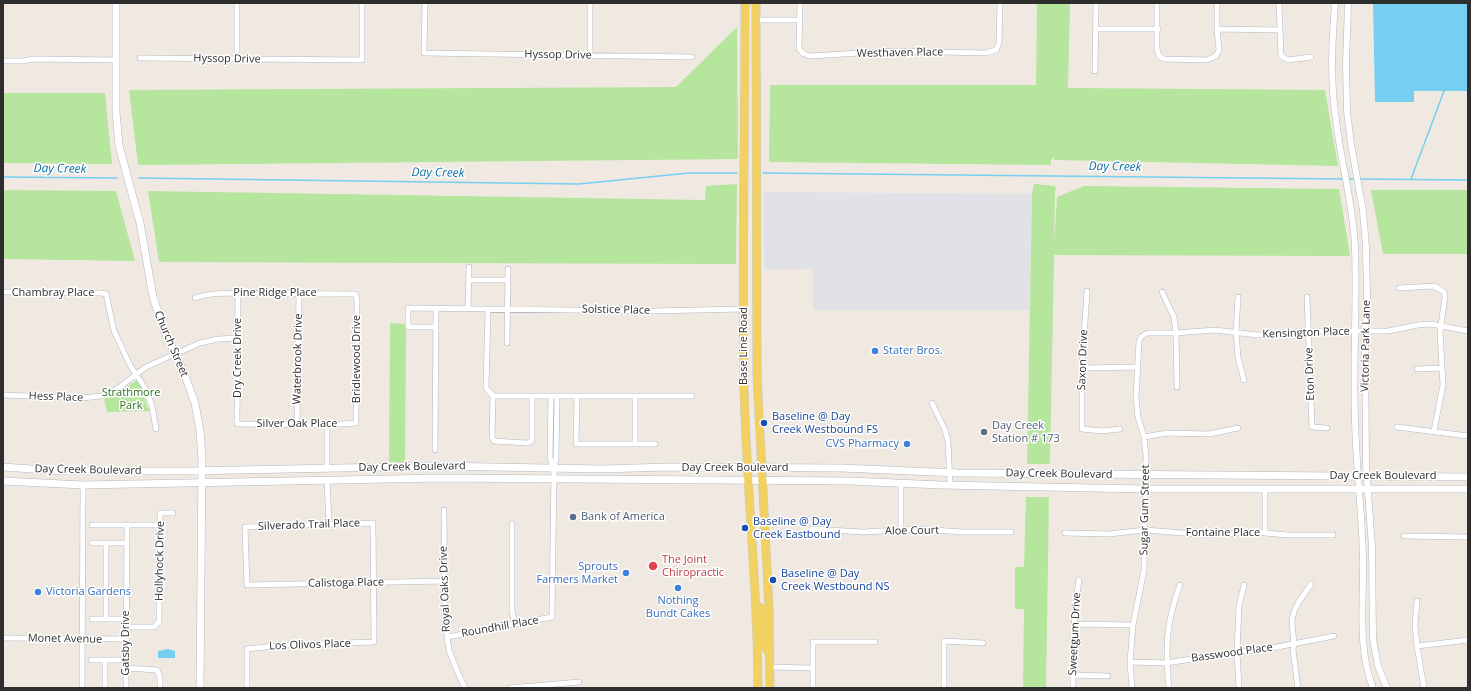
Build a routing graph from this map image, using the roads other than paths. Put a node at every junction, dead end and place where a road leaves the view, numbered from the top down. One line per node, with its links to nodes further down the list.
1 (116, 3): 26 (main road, Church Street)
2 (237, 3): 27 (street)
3 (362, 3): 27 (street, Hyssop Drive)
4 (425, 3): 22 (street, Hyssop Drive)
5 (590, 3): 22 (street)
6 (745, 3): 48 (main road, Base Line Road)
7 (756, 3): 16 (main road, Base Line Road)
8 (800, 3): 17 (street)
9 (1000, 3): 17 (street, Westhaven Place)
10 (1096, 3): 18 (street)
11 (1157, 3): 19 (street)
12 (1217, 3): 20 (street)
13 (1279, 3): 21 (street)
14 (1335, 3): 52 (street, Victoria Park Lane)
15 (1348, 3): 53 (street, Victoria Park Lane)
16 (756, 20): 17 (street); 94 (main road, Base Line Road)
17 (800, 20)
18 (1096, 29): 19 (street); 29 (street)
19 (1158, 29): 20 (street)
20 (1217, 29): 21 (street)
21 (1279, 30): 24 (street)
22 (590, 55): 23 (street, Hyssop Drive)
23 (692, 57)
24 (1311, 57)
25 (140, 58): 27 (street, Hyssop Drive)
26 (116, 60): 28 (street); 60 (main road, Church Street)
27 (237, 60)
28 (3, 61)
29 (1095, 71)
30 (469, 267): 32 (street)
31 (508, 269): 33 (street)
32 (469, 280): 33 (street); 46 (street)
33 (508, 280): 47 (street)
34 (1398, 288): 49 (street)
35 (1087, 291): 62 (street, Saxon Drive)
36 (3, 292): 65 (street, Chambray Place)
37 (1162, 292): 56 (street)
38 (238, 293): 39 (street, Pine Ridge Place); 43 (street, Pine Ridge Place); 58 (street, Dry Creek Drive)
39 (298, 294): 40 (street, Pine Ridge Place); 78 (street, Waterbrook Drive)
40 (355, 294): 76 (street, Bridlewood Drive)
41 (1238, 297): 55 (street)
42 (1307, 297): 51 (street, Eton Drive)
43 (196, 298)
44 (436, 308): 46 (street, Solstice Place); 50 (street); 50 (street, Solstice Place)
45 (488, 308): 46 (street, Solstice Place); 47 (street, Solstice Place); 69 (street)
46 (468, 309)
47 (508, 309): 48 (street, Solstice Place); 59 (street)
48 (744, 309): 93 (main road, Base Line Road)
49 (1440, 326): 53 (street, Kensington Place); 54 (street, Kensington Place); 63 (street)
50 (435, 327): 90 (street)
51 (1308, 331): 52 (street, Kensington Place); 55 (street, Kensington Place); 82 (street, Eton Drive)
52 (1356, 331): 53 (street, Kensington Place); 99 (street, Victoria Park Lane)
53 (1364, 331): 100 (street, Victoria Park Lane)
54 (1468, 331)
55 (1236, 332): 56 (street, Kensington Place); 66 (street)
56 (1176, 333): 57 (street, Kensington Place); 67 (street)
57 (1143, 334): 61 (street, Sugar Gum Street)
58 (238, 338): 60 (street, Hess Place); 77 (street, Dry Creek Drive)
59 (508, 343)
60 (175, 354): 65 (street, Hess Place); 96 (main road, Church Street)
61 (1138, 367): 62 (street); 87 (street, Sugar Gum Street)
62 (1082, 368): 84 (street, Saxon Drive)
63 (1442, 368): 64 (street); 85 (street)
64 (1417, 369)
65 (136, 374): 68 (street, Hess Place); 83 (street)
66 (1244, 380)
67 (1177, 387)
68 (3, 395)
69 (493, 396): 70 (street); 70 (street)
70 (532, 396): 71 (street)
71 (554, 396): 72 (street); 92 (street)
72 (577, 396): 73 (street); 88 (street)
73 (635, 396): 74 (street); 88 (street)
74 (692, 396)
75 (932, 403): 97 (street)
76 (356, 423): 79 (street, Silver Oak Place)
77 (238, 424): 78 (street, Silver Oak Place)
78 (297, 425): 79 (street, Silver Oak Place)
79 (326, 425): 95 (street)
80 (1397, 427): 85 (street)
81 (1238, 428): 87 (street)
82 (1327, 428)
83 (156, 429)
84 (1120, 429)
85 (1434, 431): 86 (street)
86 (1468, 436)
87 (1144, 437): 98 (street, Sugar Gum Street)
88 (635, 444): 89 (street)
89 (655, 444)
90 (435, 450)
91 (3, 467): 96 (main road, Day Creek Boulevard)
92 (554, 468): 93 (main road, Day Creek Boulevard); 95 (main road, Day Creek Boulevard); 102 (street)
93 (747, 468): 94 (main road, Day Creek Boulevard); 105 (main road, Base Line Road)
94 (761, 468): 97 (main road, Day Creek Boulevard); 106 (main road, Base Line Road)
95 (327, 469): 96 (main road, Day Creek Boulevard)
96 (202, 471): 107 (main road, Church Street)
97 (950, 473): 98 (main road, Day Creek Boulevard); 110 (street)
98 (1145, 475): 99 (main road, Day Creek Boulevard); 112 (street, Sugar Gum Street)
99 (1358, 476): 100 (main road, Day Creek Boulevard); 111 (street, Victoria Park Lane)
100 (1367, 476): 101 (main road, Day Creek Boulevard); 113 (street, Victoria Park Lane)
101 (1468, 477)
102 (554, 479): 104 (main road, Day Creek Boulevard); 105 (main road, Day Creek Boulevard); 147 (street, Roundhill Place)
103 (3, 481): 109 (main road, Day Creek Boulevard)
104 (327, 481): 107 (main road, Day Creek Boulevard); 118 (street)
105 (748, 481): 106 (main road, Day Creek Boulevard); 143 (main road, Base Line Road)
106 (762, 481): 108 (main road, Day Creek Boulevard); 162 (main road, Base Line Road)
107 (201, 483): 109 (main road, Day Creek Boulevard); 178 (main road, Church Street)
108 (901, 483): 110 (main road, Day Creek Boulevard); 124 (street)
109 (83, 485): 154 (street)
110 (950, 485): 112 (main road, Day Creek Boulevard)
111 (1359, 488): 113 (main road, Day Creek Boulevard); 115 (main road, Day Creek Boulevard); 191 (street, Victoria Park Lane)
112 (1145, 489): 115 (main road, Day Creek Boulevard); 125 (street, Sugar Gum Street)
113 (1368, 489): 114 (main road, Day Creek Boulevard); 192 (street, Victoria Park Lane)
114 (1468, 489)
115 (1265, 490): 127 (street)
116 (444, 510): 136 (street, Royal Oaks Drive)
117 (173, 513): 122 (street, Hollyhock Drive)
118 (329, 524): 137 (street, Silverado Trail Place); 139 (street, Silverado Trail Place)
119 (512, 524): 147 (street)
120 (92, 525): 121 (street)
121 (127, 525): 122 (street); 132 (street, Gatsby Drive)
122 (160, 525): 150 (street, Hollyhock Drive)
123 (812, 529): 124 (street, Aloe Court)
124 (901, 529): 126 (street, Aloe Court)
125 (1145, 530): 127 (street, Fontaine Place); 128 (street, Fontaine Place); 149 (street, Sugar Gum Street)
126 (1011, 532)
127 (1264, 532): 129 (street, Fontaine Place)
128 (1065, 533)
129 (1333, 535)
130 (1404, 536): 131 (street)
131 (1468, 537)
132 (126, 543): 134 (street); 144 (street, Gatsby Drive)
133 (92, 544): 134 (street)
134 (106, 544): 146 (street)
135 (1079, 580): 148 (street, Sweetgum Drive)
136 (444, 581): 137 (street, Calistoga Place); 152 (street, Royal Oaks Drive)
137 (374, 583): 139 (street, Calistoga Place); 179 (street, Los Olivos Place)
138 (1311, 584): 159 (street)
139 (247, 585)
140 (1180, 585): 167 (street)
141 (1244, 585): 161 (street)
142 (1417, 601): 160 (street)
143 (756, 606): 162 (main road); 182 (main road, Base Line Road)
144 (126, 618): 146 (street); 150 (street, Gatsby Drive)
145 (92, 619): 146 (street)
146 (106, 619)
147 (515, 624): 152 (street, Roundhill Place)
148 (1074, 624): 149 (street); 171 (street, Sweetgum Drive)
149 (1133, 625): 166 (street, Sugar Gum Street)
150 (126, 627): 155 (street, Gatsby Drive)
151 (1334, 636): 159 (street, Basswood Place)
152 (447, 637): 180 (street, Royal Oaks Drive)
153 (3, 638): 154 (street, Monet Avenue)
154 (82, 639): 155 (street, Monet Avenue); 174 (street)
155 (126, 639): 165 (street, Gatsby Drive)
156 (1468, 640): 160 (street)
157 (875, 642): 170 (street)
158 (983, 643): 185 (street)
159 (1294, 644): 161 (street, Basswood Place); 190 (street)
160 (1416, 646): 193 (street)
161 (1237, 652): 167 (street, Basswood Place); 189 (street)
162 (770, 656): 168 (main road, Base Line Road)
163 (92, 660): 164 (street)
164 (105, 660): 165 (street); 175 (street)
165 (126, 660): 169 (street, Gatsby Drive)
166 (1130, 662): 167 (street, Basswood Place); 187 (street, Sugar Gum Street)
167 (1166, 663): 188 (street)
168 (770, 667): 170 (street); 183 (main road, Base Line Road)
169 (126, 668): 176 (street, Gatsby Drive); 177 (street)
170 (812, 668): 184 (street)
171 (1073, 675): 172 (street); 186 (street, Sweetgum Drive)
172 (1108, 676)
173 (579, 682): 181 (street)
174 (82, 688)
175 (105, 688)
176 (126, 688)
177 (160, 688)
178 (200, 688)
179 (247, 688)
180 (465, 688)
181 (510, 688)
182 (758, 688)
183 (770, 688)
184 (813, 688)
185 (944, 688)
186 (1073, 688)
187 (1132, 688)
188 (1169, 688)
189 (1239, 688)
190 (1298, 688)
191 (1373, 688)
192 (1387, 688)
193 (1424, 688)

